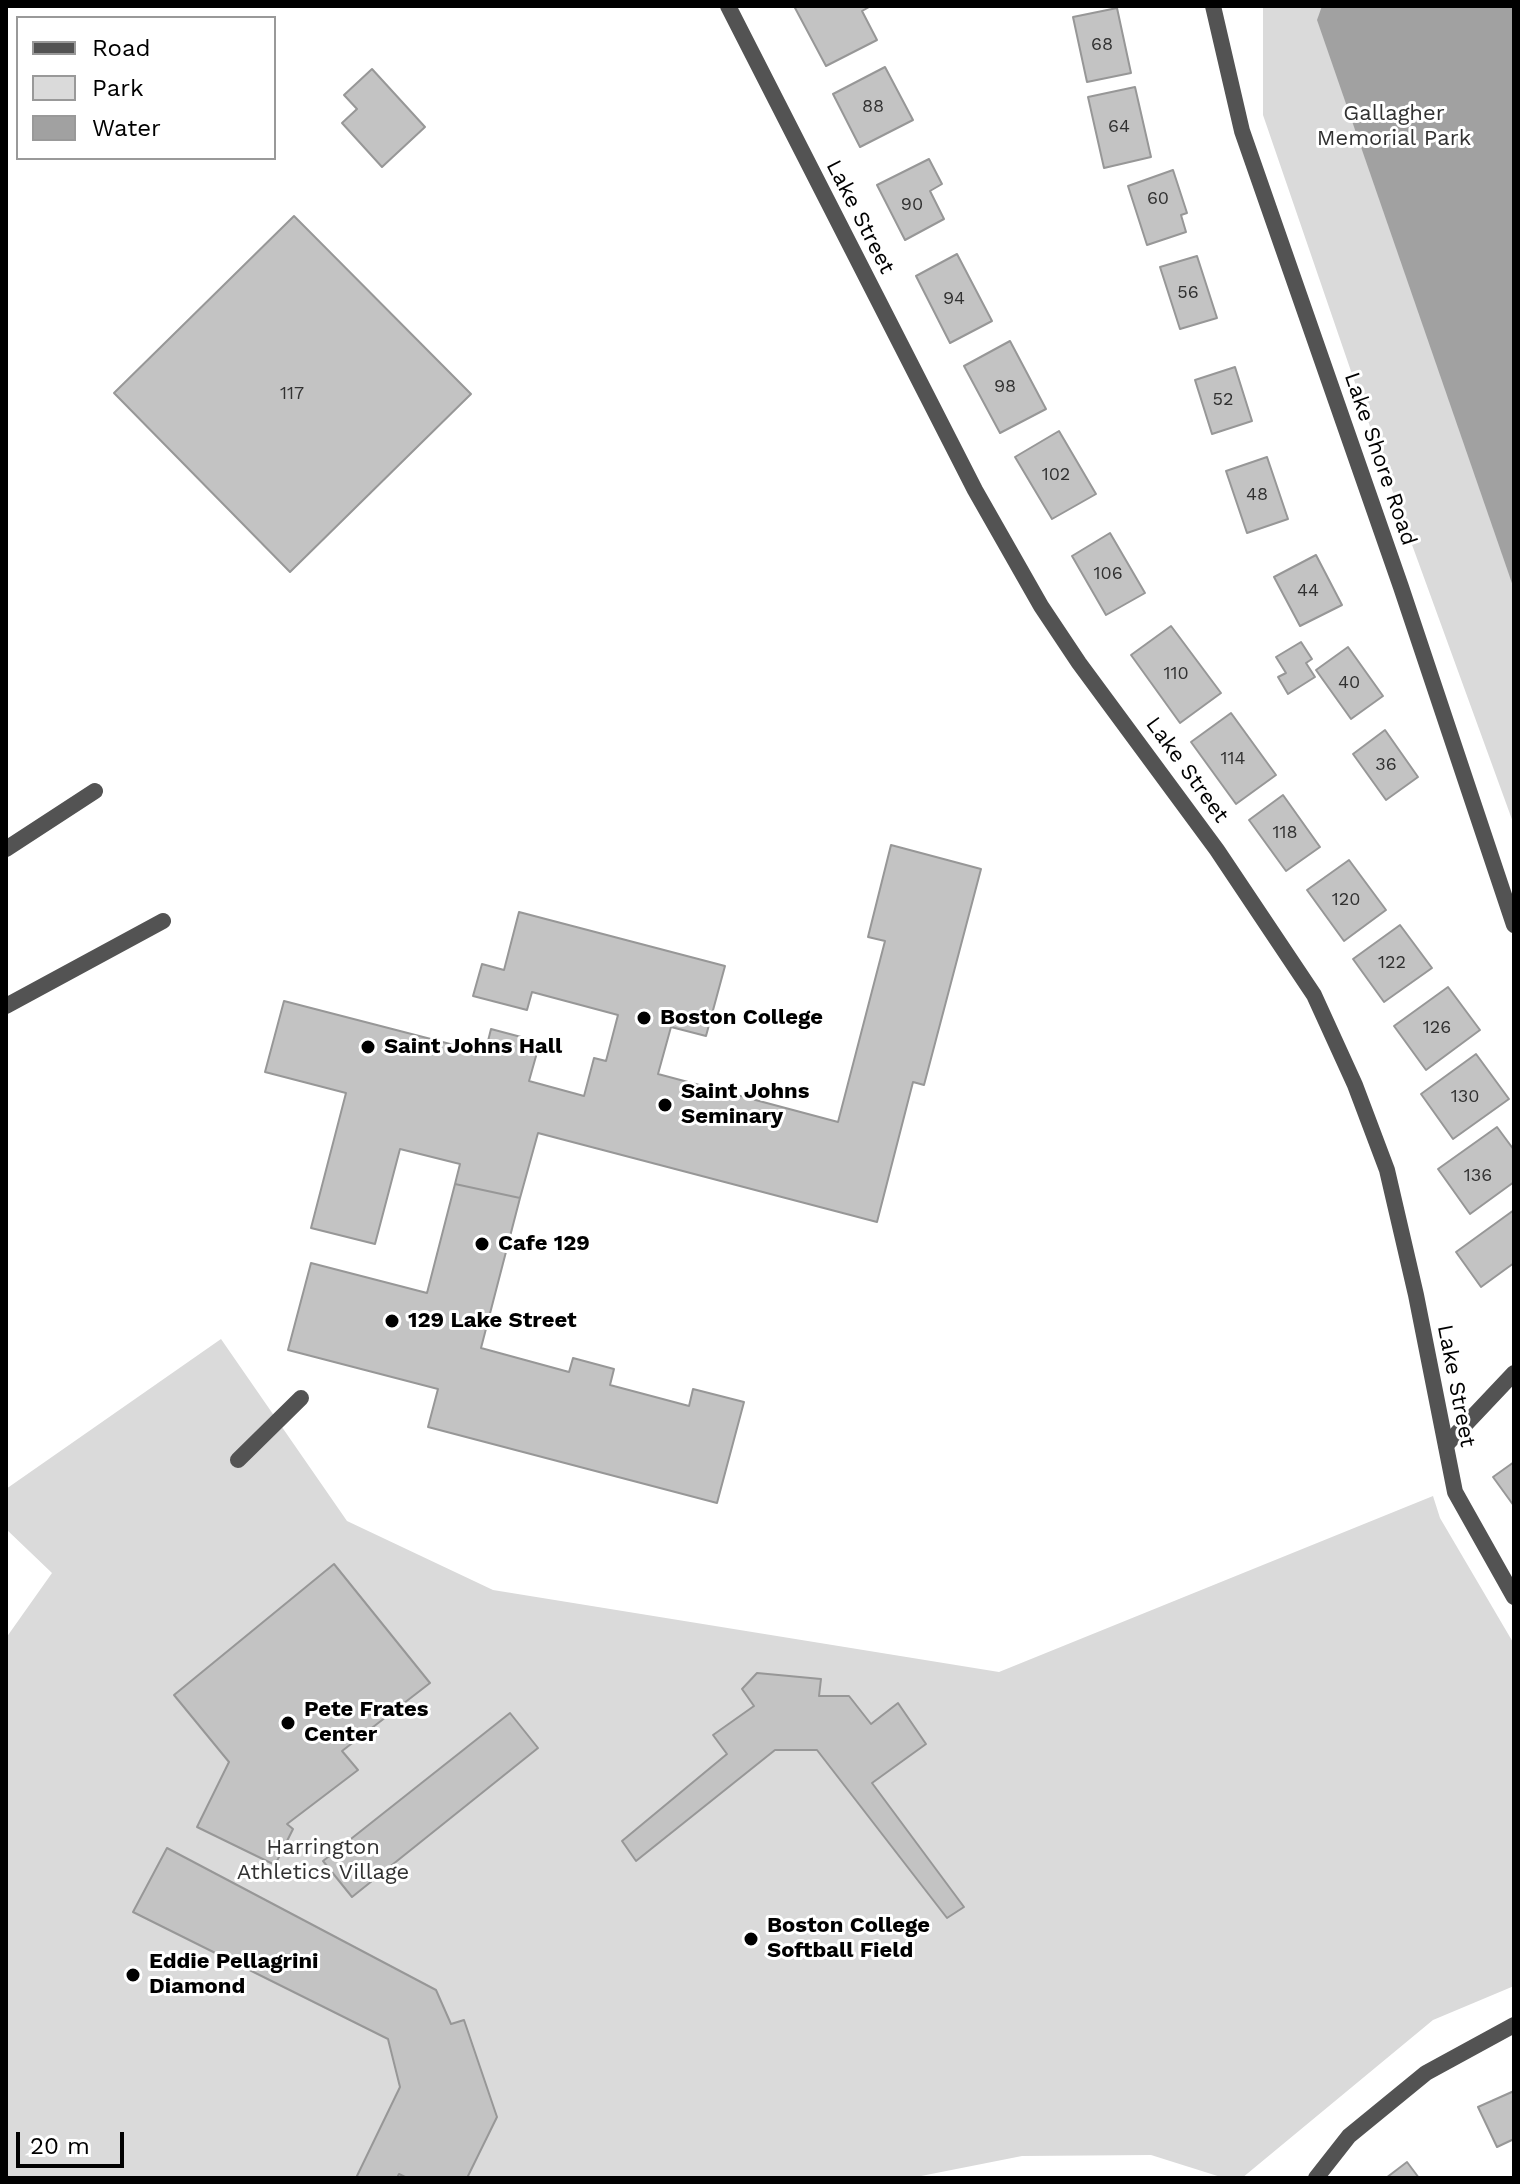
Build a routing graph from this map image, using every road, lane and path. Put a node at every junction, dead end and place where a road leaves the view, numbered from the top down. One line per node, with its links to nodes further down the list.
1 (728, 6): 10 (street, Lake Street)
2 (1213, 6): 6 (street, Lake Shore Road)
3 (95, 791): 4 (street)
4 (6, 849)
5 (163, 921): 7 (street)
6 (1514, 925)
7 (6, 1006)
8 (1514, 1373): 10 (street)
9 (301, 1398): 11 (street)
10 (1446, 1445): 12 (street, Lake Street)
11 (238, 1460)
12 (1514, 1597)
13 (1514, 2025): 14 (street)
14 (1316, 2178)

